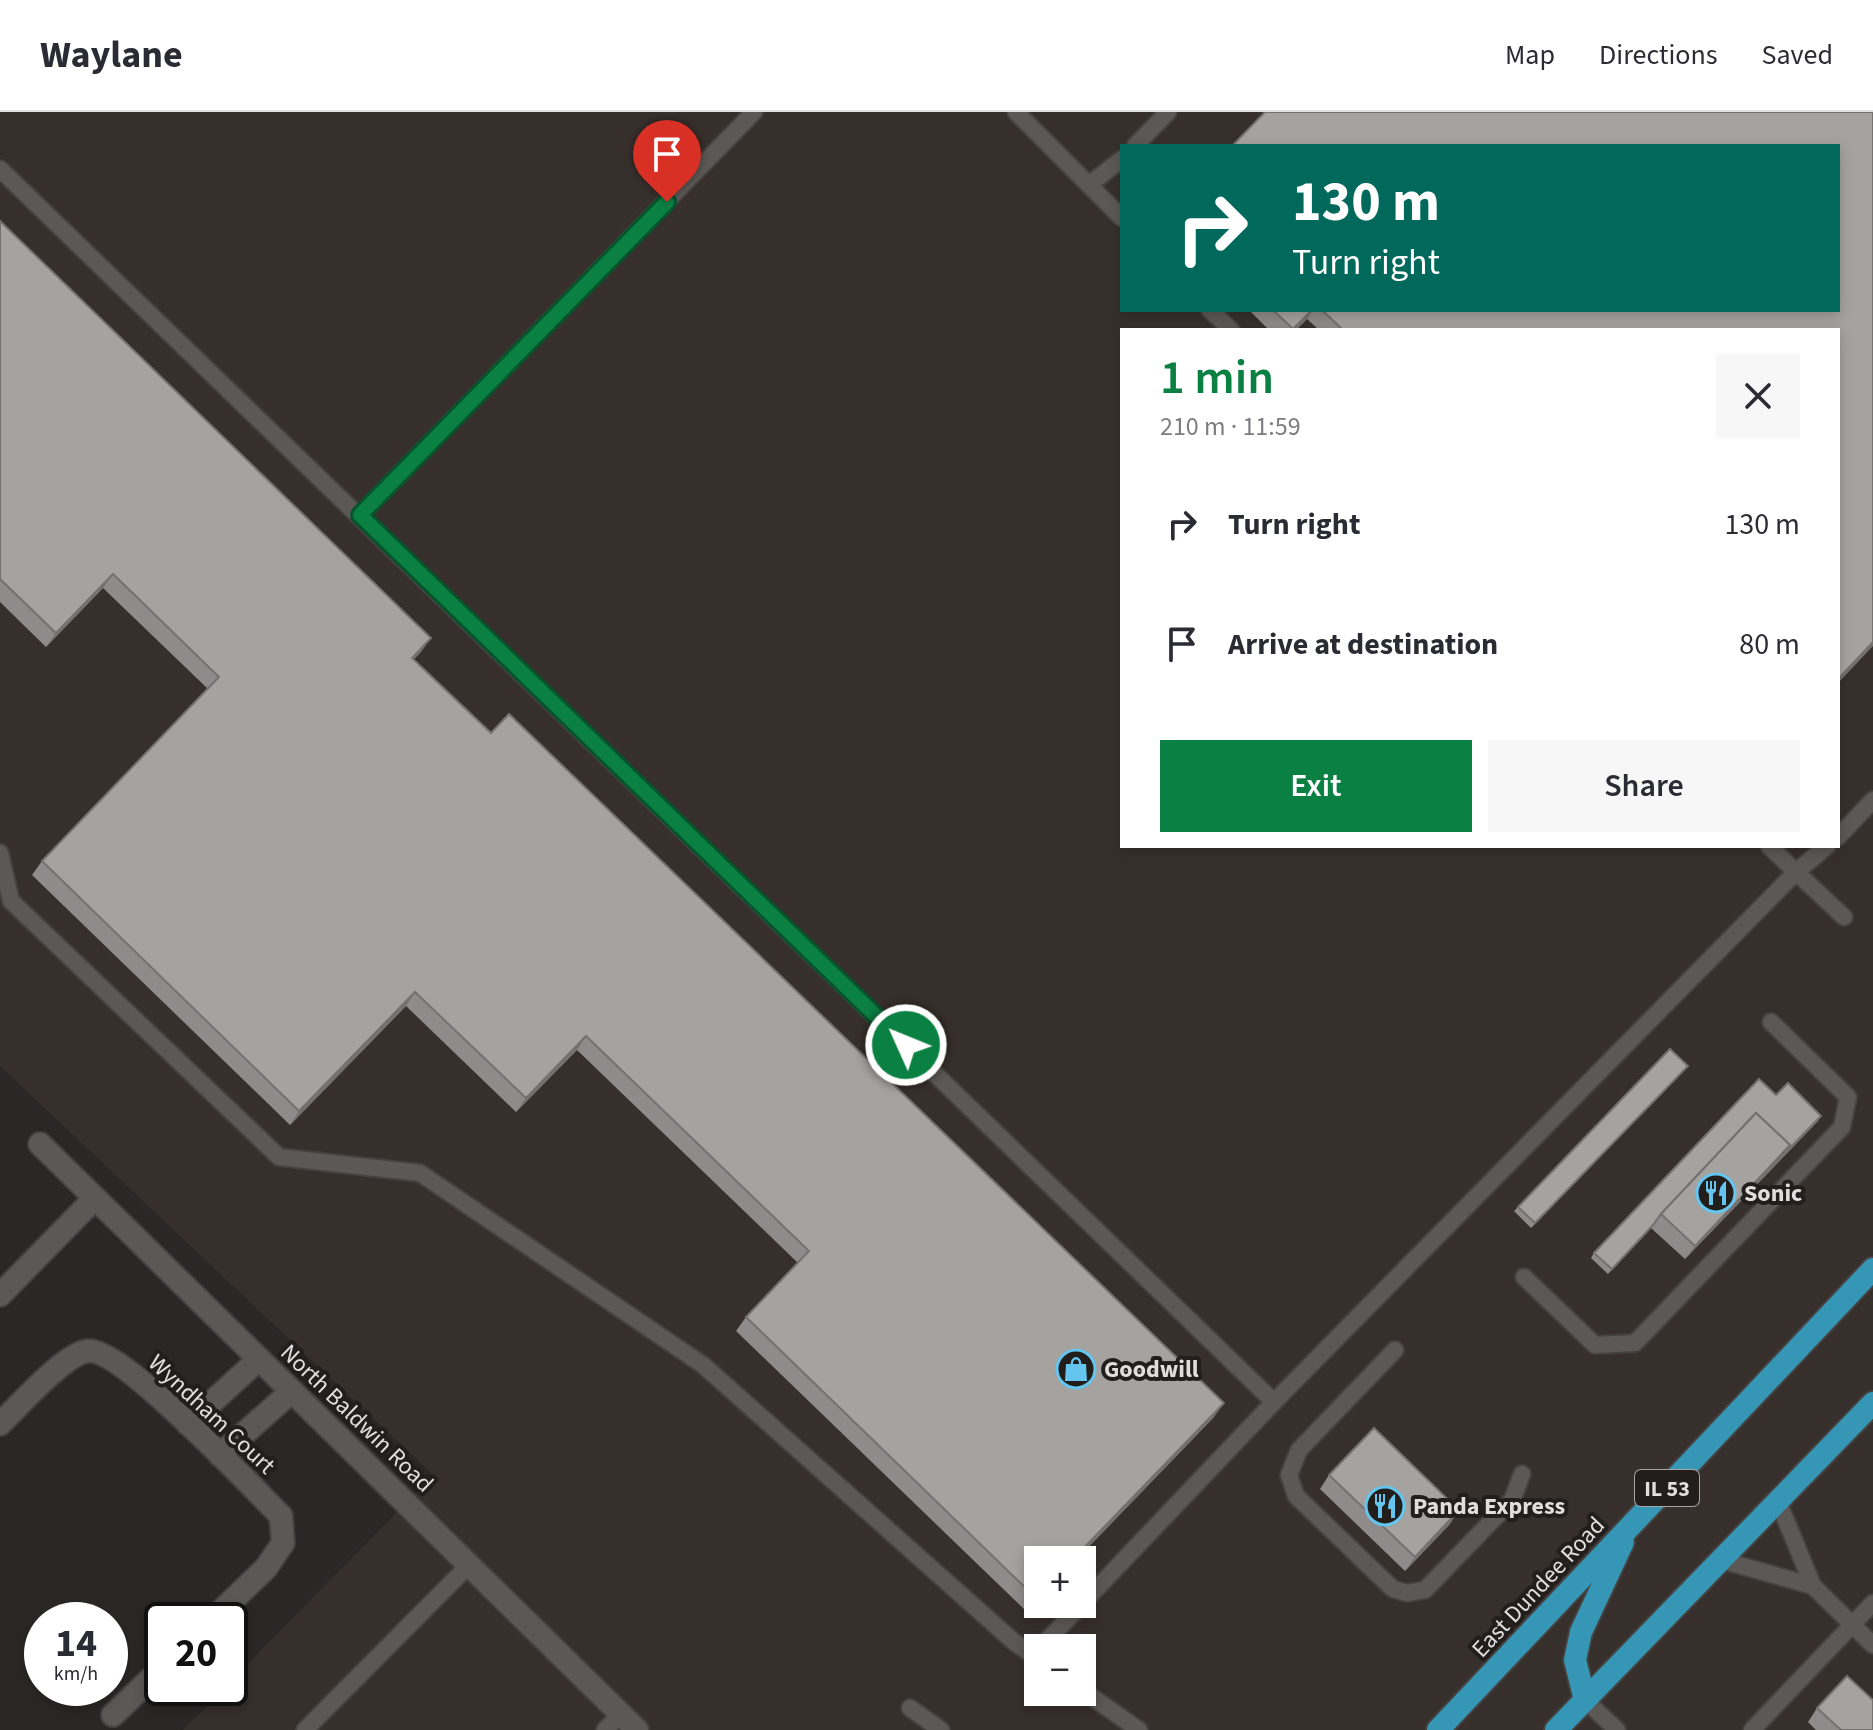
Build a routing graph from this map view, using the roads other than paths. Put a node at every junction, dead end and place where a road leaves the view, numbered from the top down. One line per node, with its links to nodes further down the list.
1 (754, 112): 11 (lane)
2 (1016, 112): 7 (lane)
3 (1168, 112): 4 (lane)
4 (1137, 144)
5 (1120, 161): 7 (lane)
6 (0, 169): 11 (lane)
7 (1090, 184): 8 (lane)
8 (1120, 216)
9 (1212, 312): 10 (lane)
10 (1229, 328)
11 (360, 515): 28 (lane)
12 (1873, 800): 13 (lane)
13 (1840, 835)
14 (1771, 848): 17 (lane)
15 (1825, 848): 17 (lane)
16 (0, 853): 43 (lane)
17 (1796, 872): 18 (lane); 28 (lane)
18 (1844, 917)
19 (1771, 1022): 23 (lane)
20 (40, 1144): 21 (street, North Baldwin Road)
21 (95, 1198): 24 (street); 26 (street, North Baldwin Road)
22 (1873, 1269): 35 (main road, East Dundee Road / IL 53)
23 (1524, 1277)
24 (0, 1295)
25 (1395, 1350): 33 (lane)
26 (259, 1359): 27 (street, North Baldwin Road); 31 (street)
27 (292, 1391): 32 (street); 37 (street, North Baldwin Road)
28 (1274, 1402): 42 (lane)
29 (1873, 1403): 34 (main road)
30 (0, 1424): 31 (street, Wyndham Court)
31 (188, 1424): 32 (street, Wyndham Court)
32 (220, 1455): 39 (street, Wyndham Court)
33 (1522, 1474)
34 (1778, 1501): 36 (main road); 38 (lane)
35 (1630, 1527): 47 (main road); 55 (main road, East Dundee Road / IL 53)
36 (1721, 1560): 38 (lane); 47 (main road)
37 (469, 1565): 50 (street, North Baldwin Road); 52 (lane)
38 (1813, 1586): 41 (lane)
39 (231, 1602)
40 (1873, 1603): 41 (lane)
41 (1852, 1624): 44 (lane); 51 (lane)
42 (1055, 1634)
43 (1024, 1642)
44 (1873, 1645)
45 (144, 1685): 49 (street)
46 (1096, 1700): 54 (lane)
47 (1585, 1700): 56 (main road); 57 (lane)
48 (910, 1708): 53 (lane)
49 (113, 1715)
50 (621, 1725)
51 (1754, 1729)
52 (305, 1730)
53 (941, 1730)
54 (1139, 1730)
55 (1438, 1730)
56 (1556, 1730)
57 (1617, 1730)

